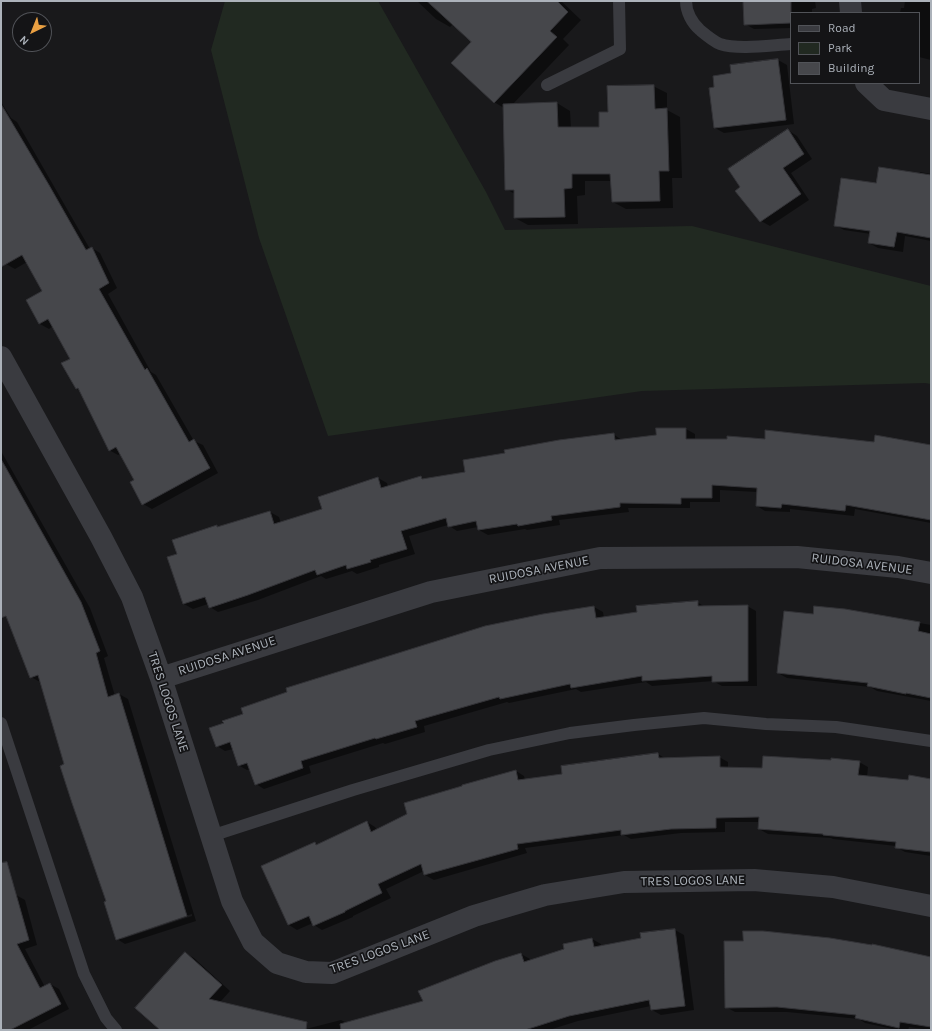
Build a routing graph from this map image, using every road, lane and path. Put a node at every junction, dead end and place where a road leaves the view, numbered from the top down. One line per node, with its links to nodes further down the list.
1 (619, 1): 7 (lane)
2 (686, 1): 5 (lane)
3 (850, 1): 4 (street)
4 (851, 12)
5 (790, 44)
6 (867, 84): 8 (street)
7 (547, 85)
8 (931, 109)
9 (1, 357): 11 (street, TRES LOGOS LANE)
10 (931, 574): 11 (street, RUIDOSA AVENUE)
11 (161, 678): 14 (street, TRES LOGOS LANE)
12 (1, 723): 16 (lane)
13 (931, 741): 14 (lane)
14 (211, 836): 15 (street, TRES LOGOS LANE)
15 (931, 906)
16 (116, 1030)

